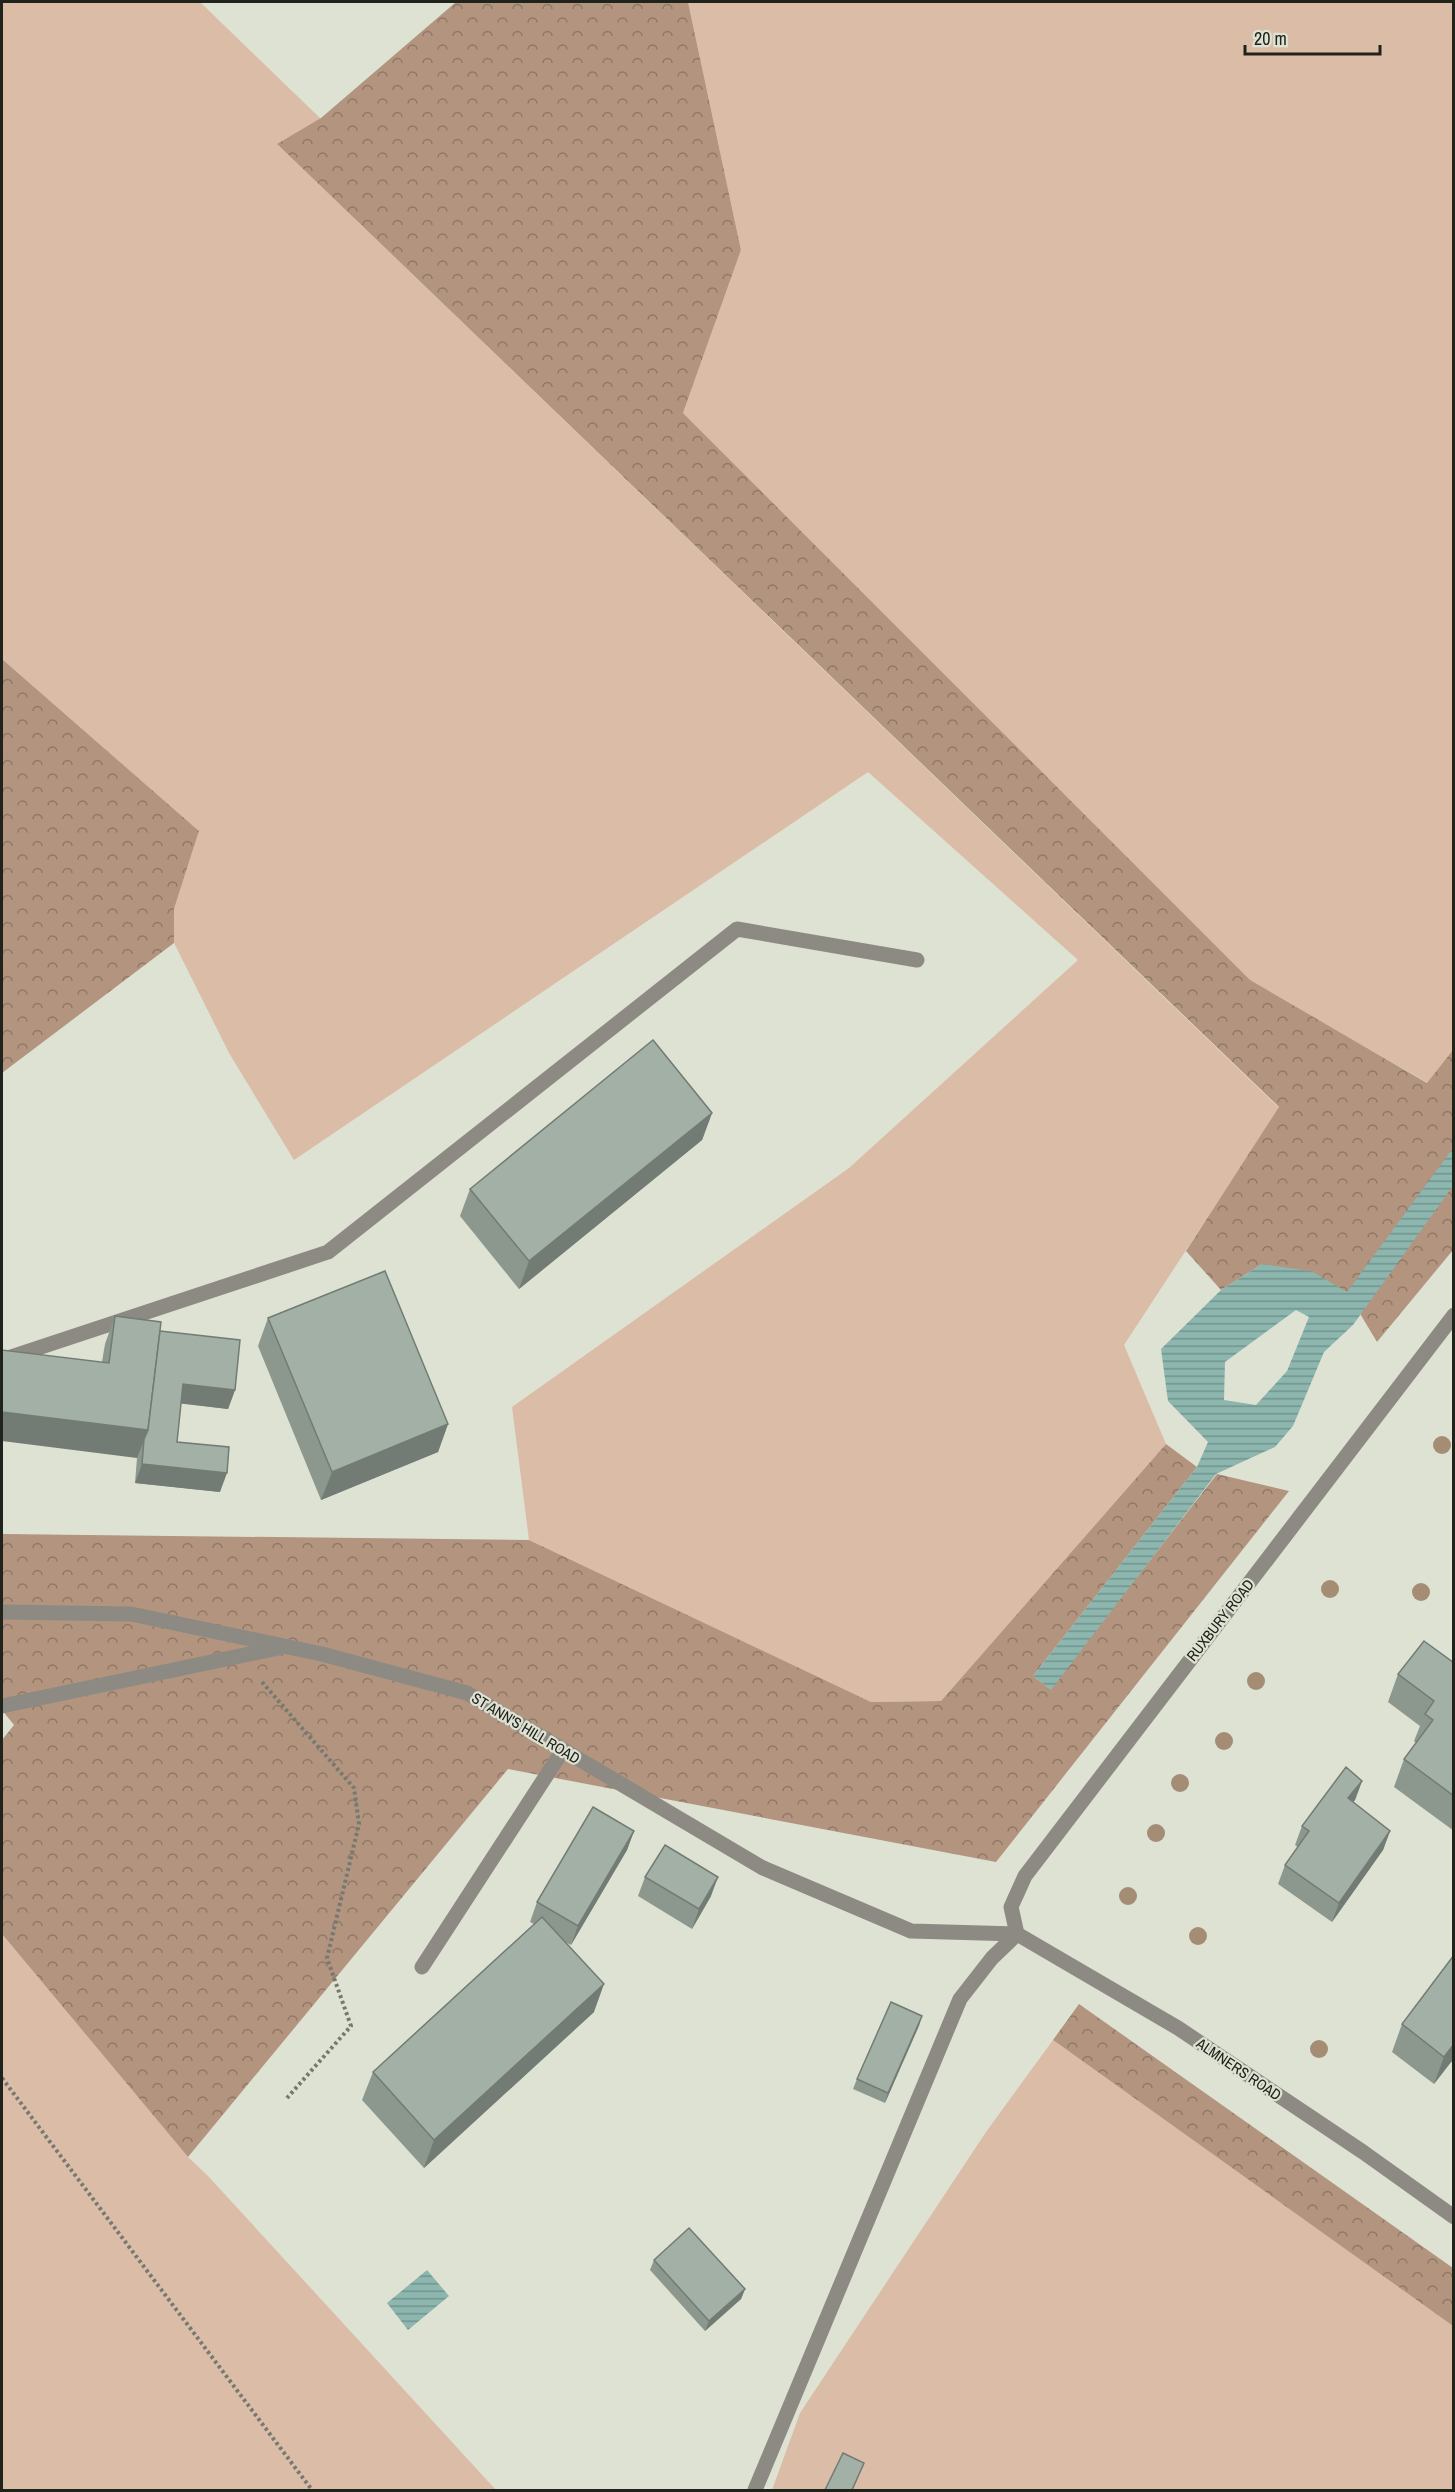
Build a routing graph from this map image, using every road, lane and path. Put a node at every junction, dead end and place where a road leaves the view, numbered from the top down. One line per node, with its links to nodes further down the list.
1 (917, 960): 3 (street)
2 (1454, 1315): 9 (street, RUXBURY ROAD)
3 (2, 1360)
4 (2, 1612): 5 (street, ST ANN'S HILL ROAD)
5 (286, 1646): 6 (street); 8 (street, ST ANN'S HILL ROAD)
6 (238, 1655): 7 (street); 12 (path)
7 (2, 1706)
8 (563, 1750): 9 (street, ST ANN'S HILL ROAD); 10 (street)
9 (1017, 1934): 13 (street, ALMNERS ROAD); 15 (street)
10 (422, 1967)
11 (2, 2078): 14 (path)
12 (287, 2098)
13 (1454, 2217)
14 (312, 2490)
15 (755, 2490)

